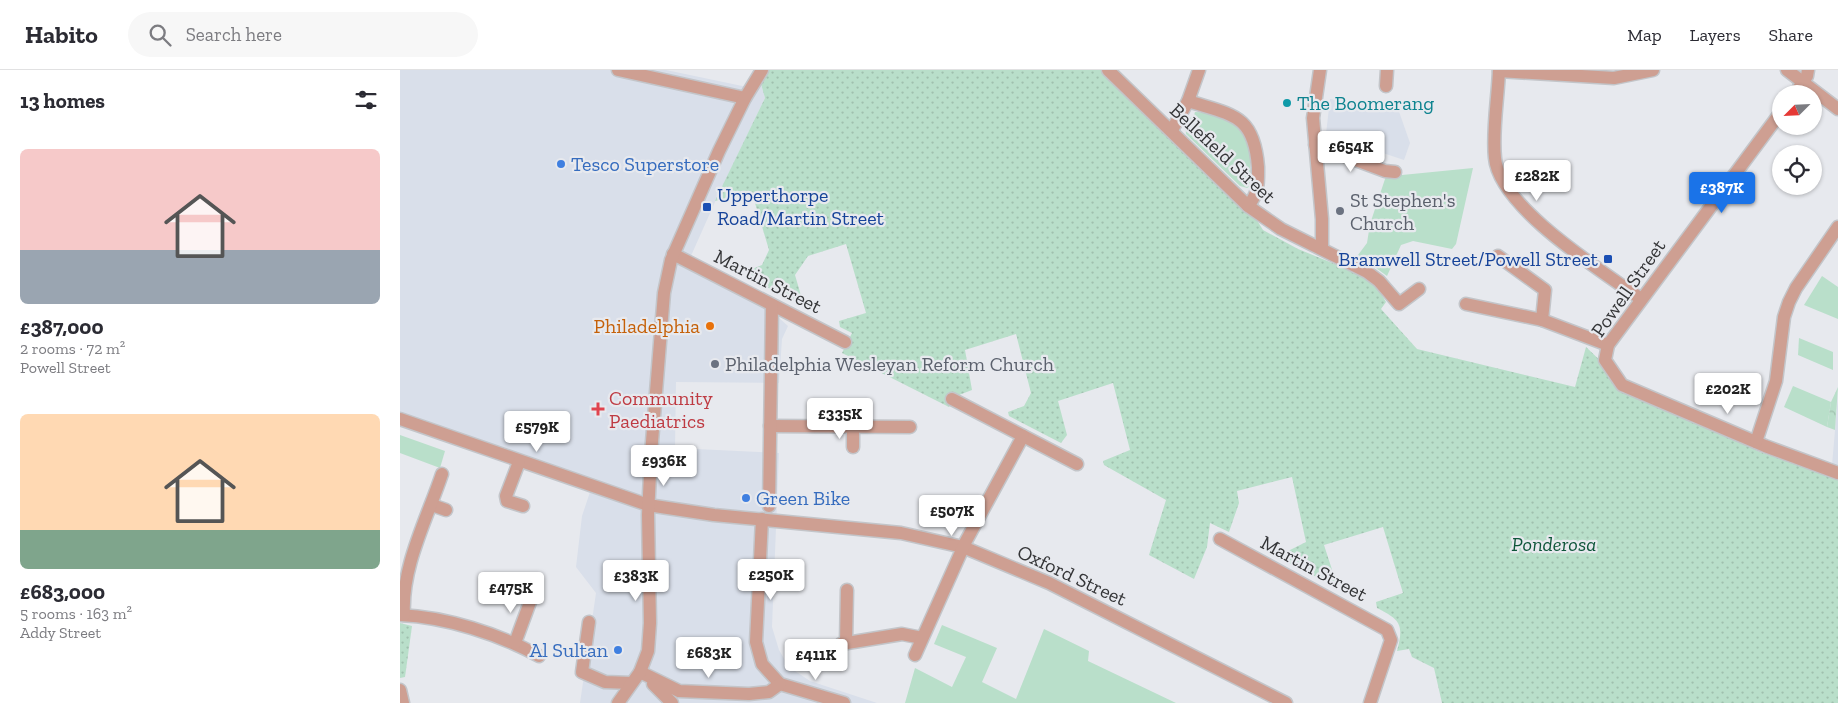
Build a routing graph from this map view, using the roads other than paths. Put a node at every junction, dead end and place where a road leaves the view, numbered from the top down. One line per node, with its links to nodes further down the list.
1 (618, 70): 14 (street)
2 (762, 70): 14 (street)
3 (1108, 70): 18 (street, Bellefield Street)
4 (1199, 70): 15 (street)
5 (1320, 70): 19 (street)
6 (1387, 70): 13 (street)
7 (1499, 70): 8 (street); 27 (street)
8 (1652, 70)
9 (1787, 70): 11 (street)
10 (1808, 70): 11 (street)
11 (1803, 82): 12 (street); 16 (street)
12 (1801, 85)
13 (1386, 86)
14 (745, 98): 24 (street)
15 (1188, 101): 18 (street); 21 (street)
16 (1838, 109)
17 (1772, 124): 27 (street, Powell Street)
18 (1172, 130): 21 (street, Bellefield Street)
19 (1315, 146): 20 (street); 23 (street)
20 (1395, 172)
21 (1248, 206): 23 (street, Bellefield Street)
22 (1838, 227): 39 (street)
23 (1322, 249): 26 (street, Bellefield Street)
24 (673, 254): 29 (street, Martin Street); 46 (street)
25 (1498, 256): 30 (street)
26 (1419, 289)
27 (1641, 299): 32 (street, Powell Street)
28 (1466, 304): 30 (street)
29 (772, 305): 31 (street, Martin Street); 35 (street)
30 (1542, 320): 32 (street)
31 (845, 342)
32 (1608, 345): 39 (street, Powell Street)
33 (952, 399): 38 (street)
34 (400, 419): 41 (street, Oxford Street)
35 (770, 426): 36 (street); 48 (street)
36 (853, 427): 37 (street); 40 (street)
37 (910, 427)
38 (1022, 436): 42 (street); 52 (street)
39 (1756, 442): 43 (street)
40 (853, 447)
41 (519, 462): 46 (street, Oxford Street); 47 (street)
42 (1078, 464)
43 (1838, 473)
44 (442, 474): 45 (street)
45 (432, 505): 49 (street); 55 (street)
46 (648, 505): 50 (street, Oxford Street); 61 (street)
47 (523, 506)
48 (770, 506)
49 (446, 510)
50 (762, 520): 52 (street, Oxford Street); 63 (street)
51 (1220, 539): 70 (street, Martin Street)
52 (963, 547): 57 (street); 69 (street, Oxford Street)
53 (847, 590): 57 (street)
54 (533, 594): 58 (street)
55 (402, 615): 58 (street)
56 (589, 622): 62 (street)
57 (922, 638): 59 (street)
58 (515, 643): 60 (street)
59 (915, 655)
60 (539, 656)
61 (640, 672): 62 (street); 63 (street); 67 (street)
62 (631, 683): 66 (street)
63 (780, 684): 68 (street)
64 (400, 690): 65 (street)
65 (403, 703)
66 (618, 703)
67 (672, 703)
68 (844, 703)
69 (1286, 703)
70 (1370, 703)

